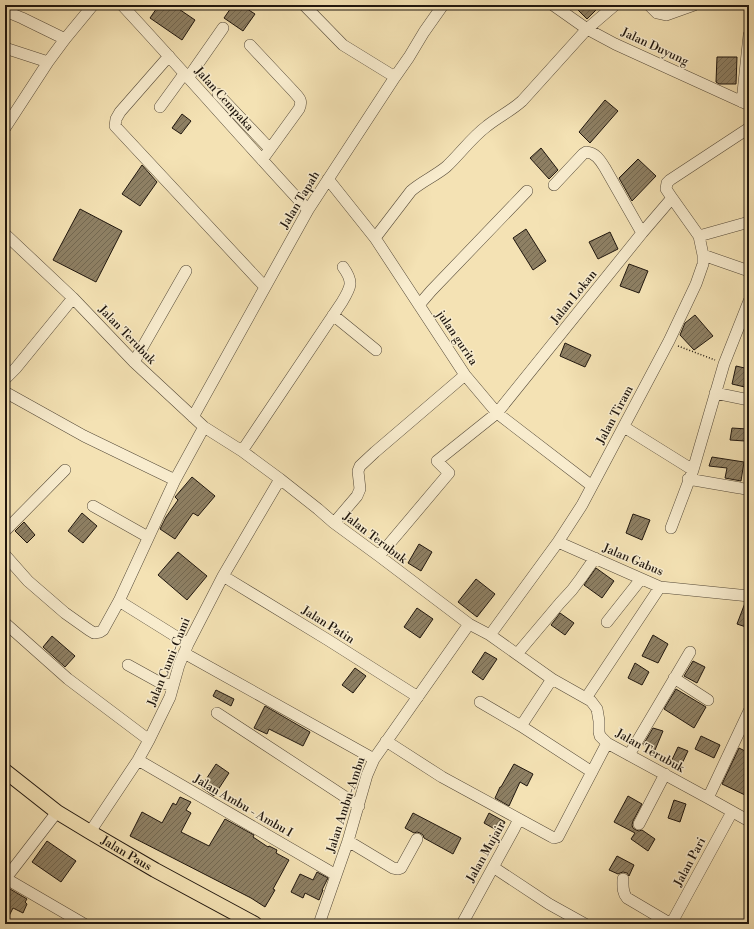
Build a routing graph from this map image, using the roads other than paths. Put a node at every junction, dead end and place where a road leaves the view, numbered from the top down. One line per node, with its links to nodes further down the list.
1 (93, 5): 13 (street)
2 (122, 5): 16 (street, Jalan Cempaka)
3 (304, 5): 19 (street)
4 (443, 5): 19 (street, Jalan Tapah)
5 (553, 5): 11 (street, Jalan Duyung)
6 (615, 5): 11 (street)
7 (649, 5): 8 (street)
8 (694, 5)
9 (5, 12): 13 (street)
10 (223, 28): 18 (street)
11 (587, 29): 21 (street, Jalan Duyung); 38 (street)
12 (749, 36): 21 (street)
13 (65, 39): 17 (street)
14 (250, 45): 27 (street)
15 (5, 48): 17 (street)
16 (169, 56): 18 (street, Jalan Cempaka); 43 (street)
17 (48, 62): 25 (street)
18 (186, 76): 22 (street); 24 (street, Jalan Cempaka)
19 (395, 77): 29 (street, Jalan Tapah)
20 (218, 94): 23 (street)
21 (746, 104)
22 (160, 107)
23 (240, 118): 24 (street); 27 (street)
24 (231, 126): 28 (street, Jalan Cempaka)
25 (5, 128)
26 (749, 128): 32 (street)
27 (270, 149): 28 (street)
28 (262, 160): 33 (street, Jalan Cempaka)
29 (328, 179): 33 (street, Jalan Tapah); 38 (street, julan gurita)
30 (554, 185): 35 (street)
31 (527, 191): 46 (street)
32 (672, 198): 35 (street, Jalan Lokan); 37 (street)
33 (308, 210): 43 (street, Jalan Tapah)
34 (749, 222): 37 (street)
35 (642, 233): 55 (street, Jalan Lokan)
36 (5, 234): 44 (street, Jalan Terubuk)
37 (699, 236): 39 (street, Jalan Tiram)
38 (375, 238): 46 (street, julan gurita)
39 (703, 255): 42 (street); 57 (street, Jalan Tiram)
40 (343, 266): 47 (street)
41 (186, 271): 49 (street)
42 (749, 271)
43 (265, 287): 56 (street, Jalan Tapah)
44 (73, 298): 49 (street, Jalan Terubuk); 51 (street)
45 (749, 301): 53 (street)
46 (418, 305): 50 (street, julan gurita)
47 (333, 315): 48 (street); 59 (street)
48 (376, 350)
49 (134, 362): 56 (street, Jalan Terubuk)
50 (466, 375): 55 (street, julan gurita); 67 (street)
51 (5, 379)
52 (5, 392): 63 (street)
53 (715, 393): 54 (street); 61 (street)
54 (749, 400)
55 (497, 413): 64 (street, julan gurita); 73 (street, Jalan Lokan)
56 (193, 417): 58 (street, Jalan Terubuk)
57 (624, 426): 61 (street); 64 (street, Jalan Tiram)
58 (204, 427): 59 (street, Jalan Terubuk); 63 (street)
59 (242, 451): 62 (street, Jalan Terubuk)
60 (65, 470): 69 (street)
61 (690, 475): 65 (street); 68 (street)
62 (280, 479): 67 (street, Jalan Terubuk); 75 (street, Jalan Cumi-Cumi)
63 (175, 480): 70 (street)
64 (592, 486): 71 (street, Jalan Tiram)
65 (749, 490)
66 (93, 506): 70 (street)
67 (334, 523): 73 (street, Jalan Terubuk)
68 (670, 528)
69 (5, 531)
70 (148, 537): 79 (street)
71 (558, 542): 74 (street, Jalan Gabus); 83 (street, Jalan Tiram)
72 (5, 555): 79 (street)
73 (378, 556): 82 (street, Jalan Terubuk)
74 (595, 558): 76 (street, Jalan Gabus); 86 (street)
75 (223, 576): 84 (street, Jalan Cumi-Cumi); 91 (street, Jalan Patin)
76 (641, 578): 77 (street, Jalan Gabus); 80 (street)
77 (660, 587): 78 (street, Jalan Gabus); 92 (street)
78 (749, 596)
79 (119, 601): 84 (street)
80 (607, 622)
81 (5, 623): 98 (street)
82 (469, 624): 83 (street, Jalan Terubuk); 91 (street, Jalan Ambu-Ambu)
83 (490, 635): 86 (street, Jalan Terubuk)
84 (186, 648): 90 (street, Jalan Cumi-Cumi); 102 (street)
85 (690, 652): 88 (street)
86 (517, 654): 89 (street, Jalan Terubuk)
87 (128, 665): 90 (street)
88 (674, 678): 93 (street); 101 (street)
89 (552, 679): 92 (street, Jalan Terubuk); 97 (street)
90 (173, 686): 98 (street, Jalan Cumi-Cumi)
91 (418, 697): 99 (street, Jalan Ambu-Ambu)
92 (586, 698): 100 (street, Jalan Terubuk)
93 (708, 700)
94 (480, 702): 97 (street)
95 (749, 711): 107 (street)
96 (217, 713): 108 (street)
97 (521, 726): 105 (street)
98 (149, 740): 103 (street, Jalan Cumi-Cumi)
99 (386, 741): 102 (street, Jalan Ambu-Ambu); 111 (street)
100 (606, 743): 101 (street, Jalan Terubuk); 105 (street, Jalan Mujair)
101 (629, 755): 106 (street, Jalan Terubuk)
102 (374, 759): 108 (street, Jalan Ambu-Ambu)
103 (138, 760): 114 (street, Jalan Cumi-Cumi); 118 (street, Jalan Ambu - Ambu I)
104 (5, 771): 109 (main road, Jalan Paus)
105 (592, 772): 111 (street, Jalan Mujair)
106 (665, 774): 107 (street, Jalan Terubuk); 113 (street)
107 (708, 798): 110 (street, Jalan Terubuk)
108 (359, 806): 116 (street, Jalan Ambu-Ambu)
109 (57, 812): 114 (main road, Jalan Paus); 119 (street)
110 (732, 812): 112 (street, Jalan Terubuk); 126 (street, Jalan Pari)
111 (519, 819): 117 (street, Jalan Mujair)
112 (749, 822)
113 (639, 824)
114 (90, 832): 122 (main road, Jalan Paus)
115 (417, 839): 116 (street)
116 (348, 841): 118 (street, Jalan Ambu-Ambu)
117 (493, 867): 124 (street, Jalan Mujair); 125 (street)
118 (336, 875): 123 (street, Jalan Ambu-Ambu)
119 (6, 878): 121 (street)
120 (623, 879): 126 (street)
121 (84, 924)
122 (255, 924)
123 (319, 924)
124 (462, 924)
125 (585, 924)
126 (671, 924)

